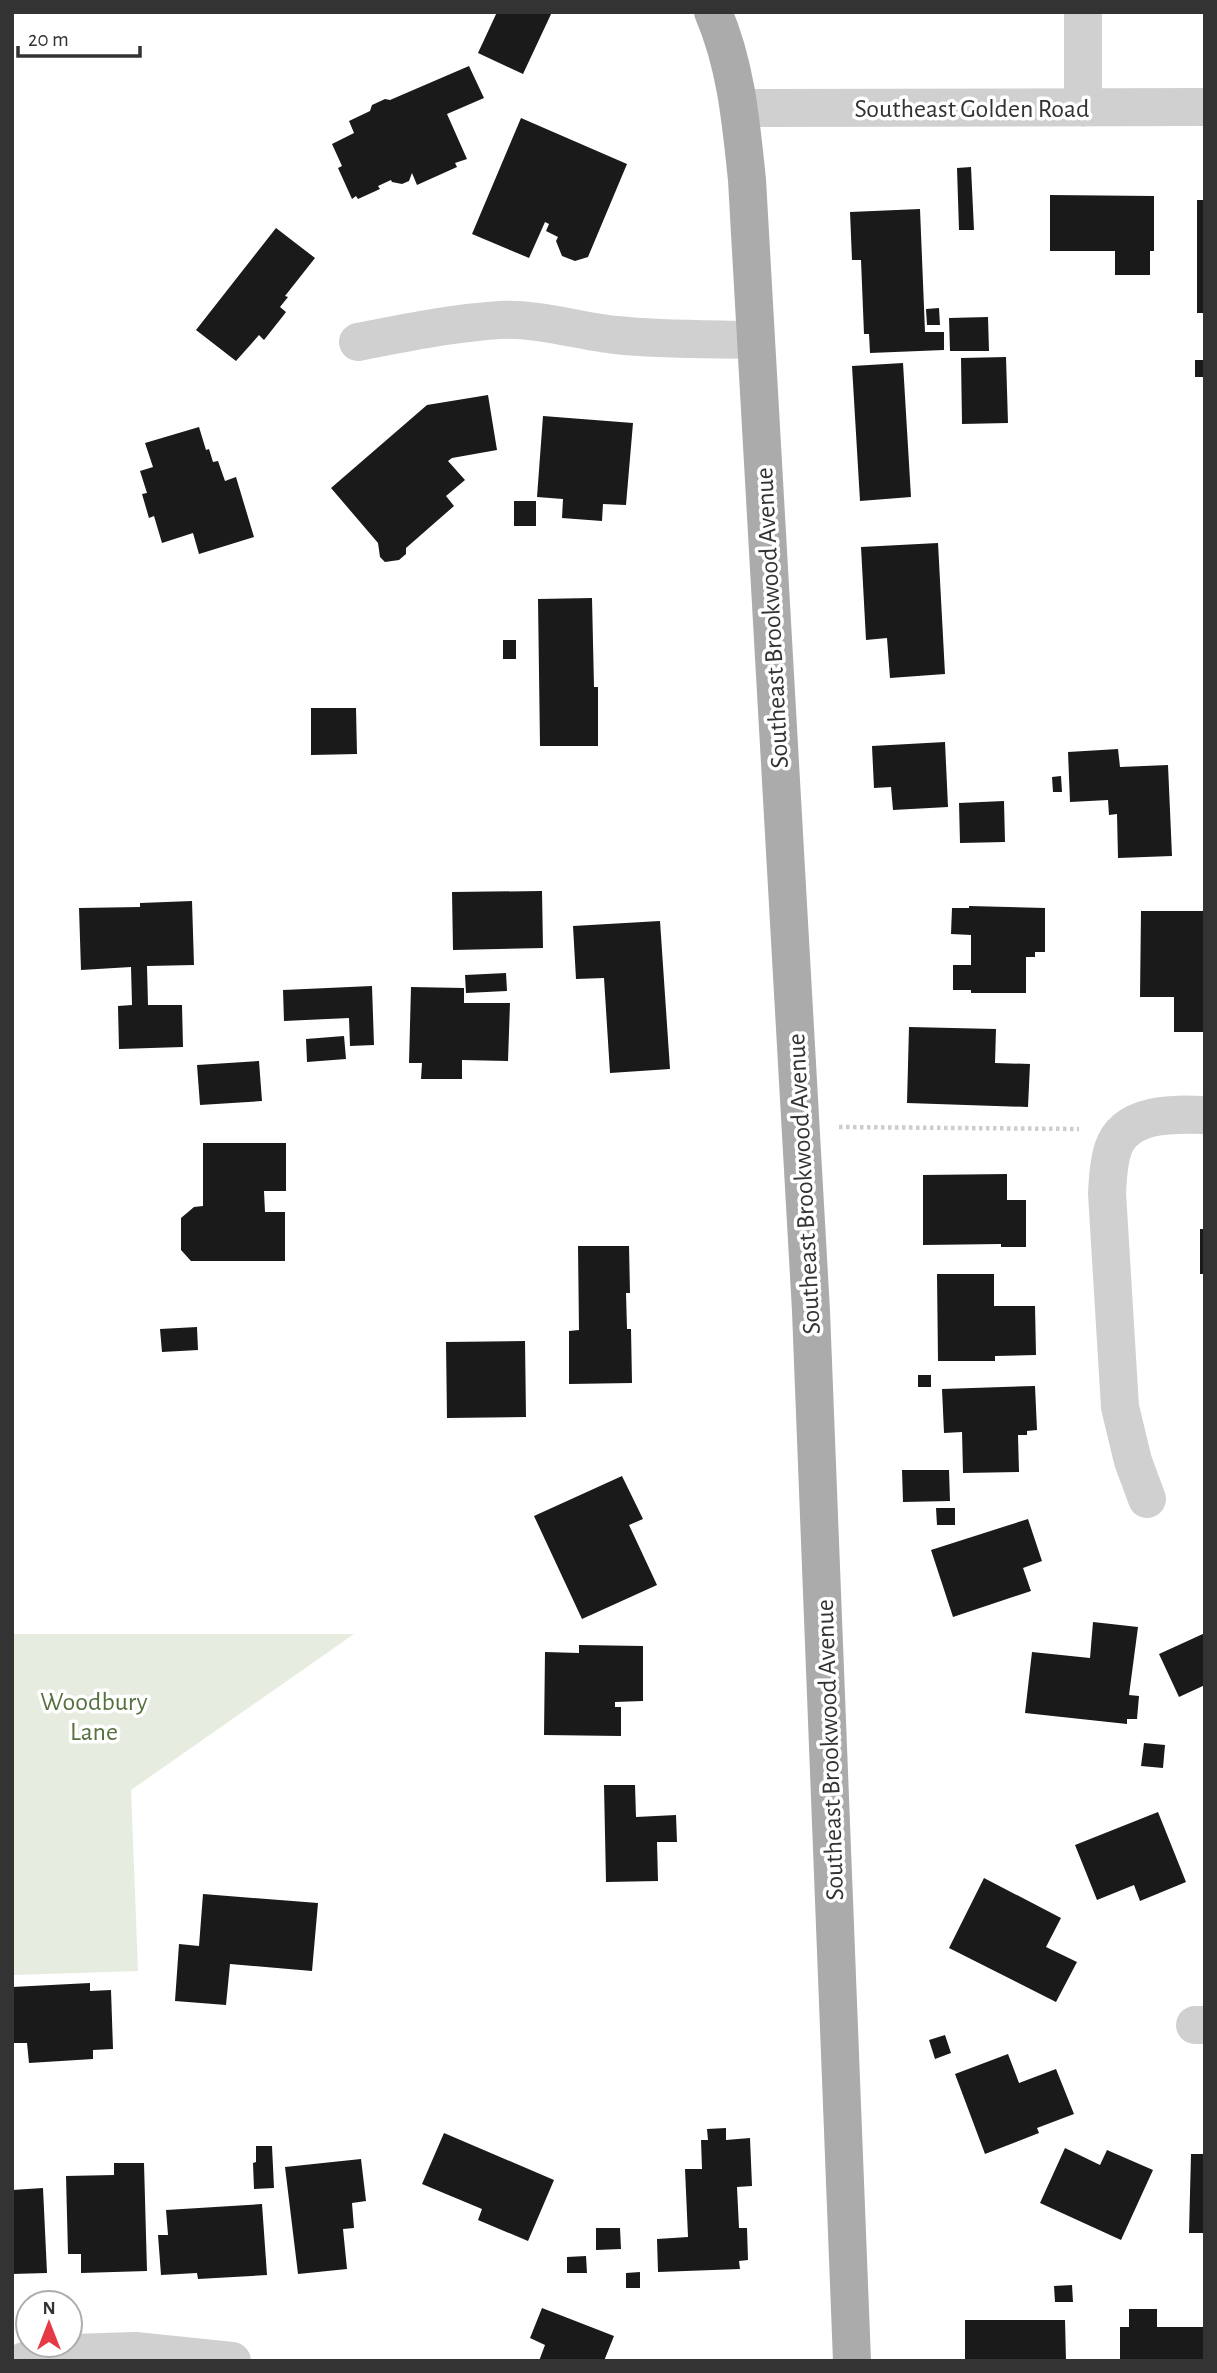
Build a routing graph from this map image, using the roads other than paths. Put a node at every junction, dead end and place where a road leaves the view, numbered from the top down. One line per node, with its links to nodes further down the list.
1 (713, 12): 4 (main road, Southeast Brookwood Avenue)
2 (1083, 12): 5 (street)
3 (1205, 107): 5 (street, Southeast Golden Road)
4 (740, 108): 5 (street, Southeast Golden Road); 6 (main road, Southeast Brookwood Avenue)
5 (1083, 108)
6 (755, 340): 7 (street); 12 (main road, Southeast Brookwood Avenue)
7 (358, 342)
8 (1205, 1115): 9 (street)
9 (1147, 1499)
10 (24, 2361): 11 (street)
11 (232, 2361)
12 (852, 2361)

